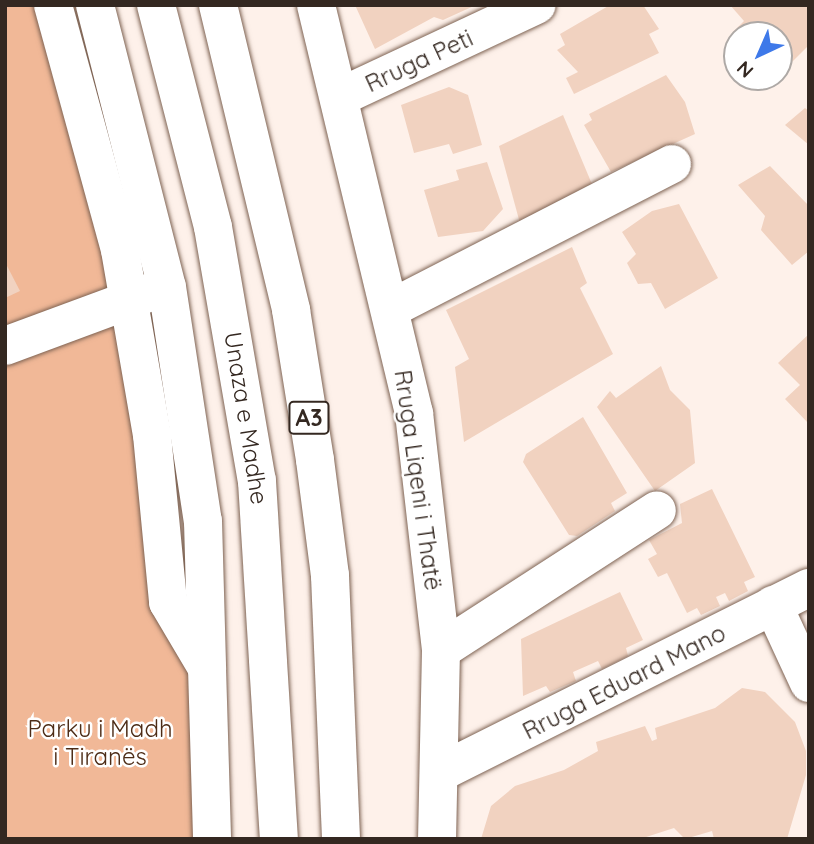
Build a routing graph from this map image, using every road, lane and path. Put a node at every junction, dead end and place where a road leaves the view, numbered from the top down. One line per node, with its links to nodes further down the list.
1 (54, 5): 10 (main road)
2 (95, 5): 9 (main road)
3 (156, 5): 20 (main road, Unaza e Madhe / A3)
4 (218, 5): 24 (main road, A3)
5 (316, 5): 7 (main road, Rruga Liqeni i Thatë)
6 (536, 5): 7 (main road, Rruga Peti)
7 (340, 97): 11 (main road, Rruga Liqeni i Thatë)
8 (672, 164): 11 (main road)
9 (167, 287): 10 (main road); 17 (main road)
10 (129, 299): 12 (main road); 17 (main road)
11 (390, 309): 16 (main road, Rruga Liqeni i Thatë)
12 (5, 346)
13 (657, 510): 16 (main road)
14 (809, 588): 15 (main road, Rruga Eduard Mano)
15 (773, 605): 18 (main road); 19 (main road, Rruga Eduard Mano)
16 (441, 650): 19 (main road, Rruga Liqeni i Thatë)
17 (207, 668): 21 (main road)
18 (809, 683)
19 (439, 773): 25 (main road, Rruga Liqeni i Thatë)
20 (278, 789): 22 (main road); 23 (main road, Unaza e Madhe / A3)
21 (212, 839)
22 (259, 839)
23 (279, 839)
24 (341, 839)
25 (436, 839)

